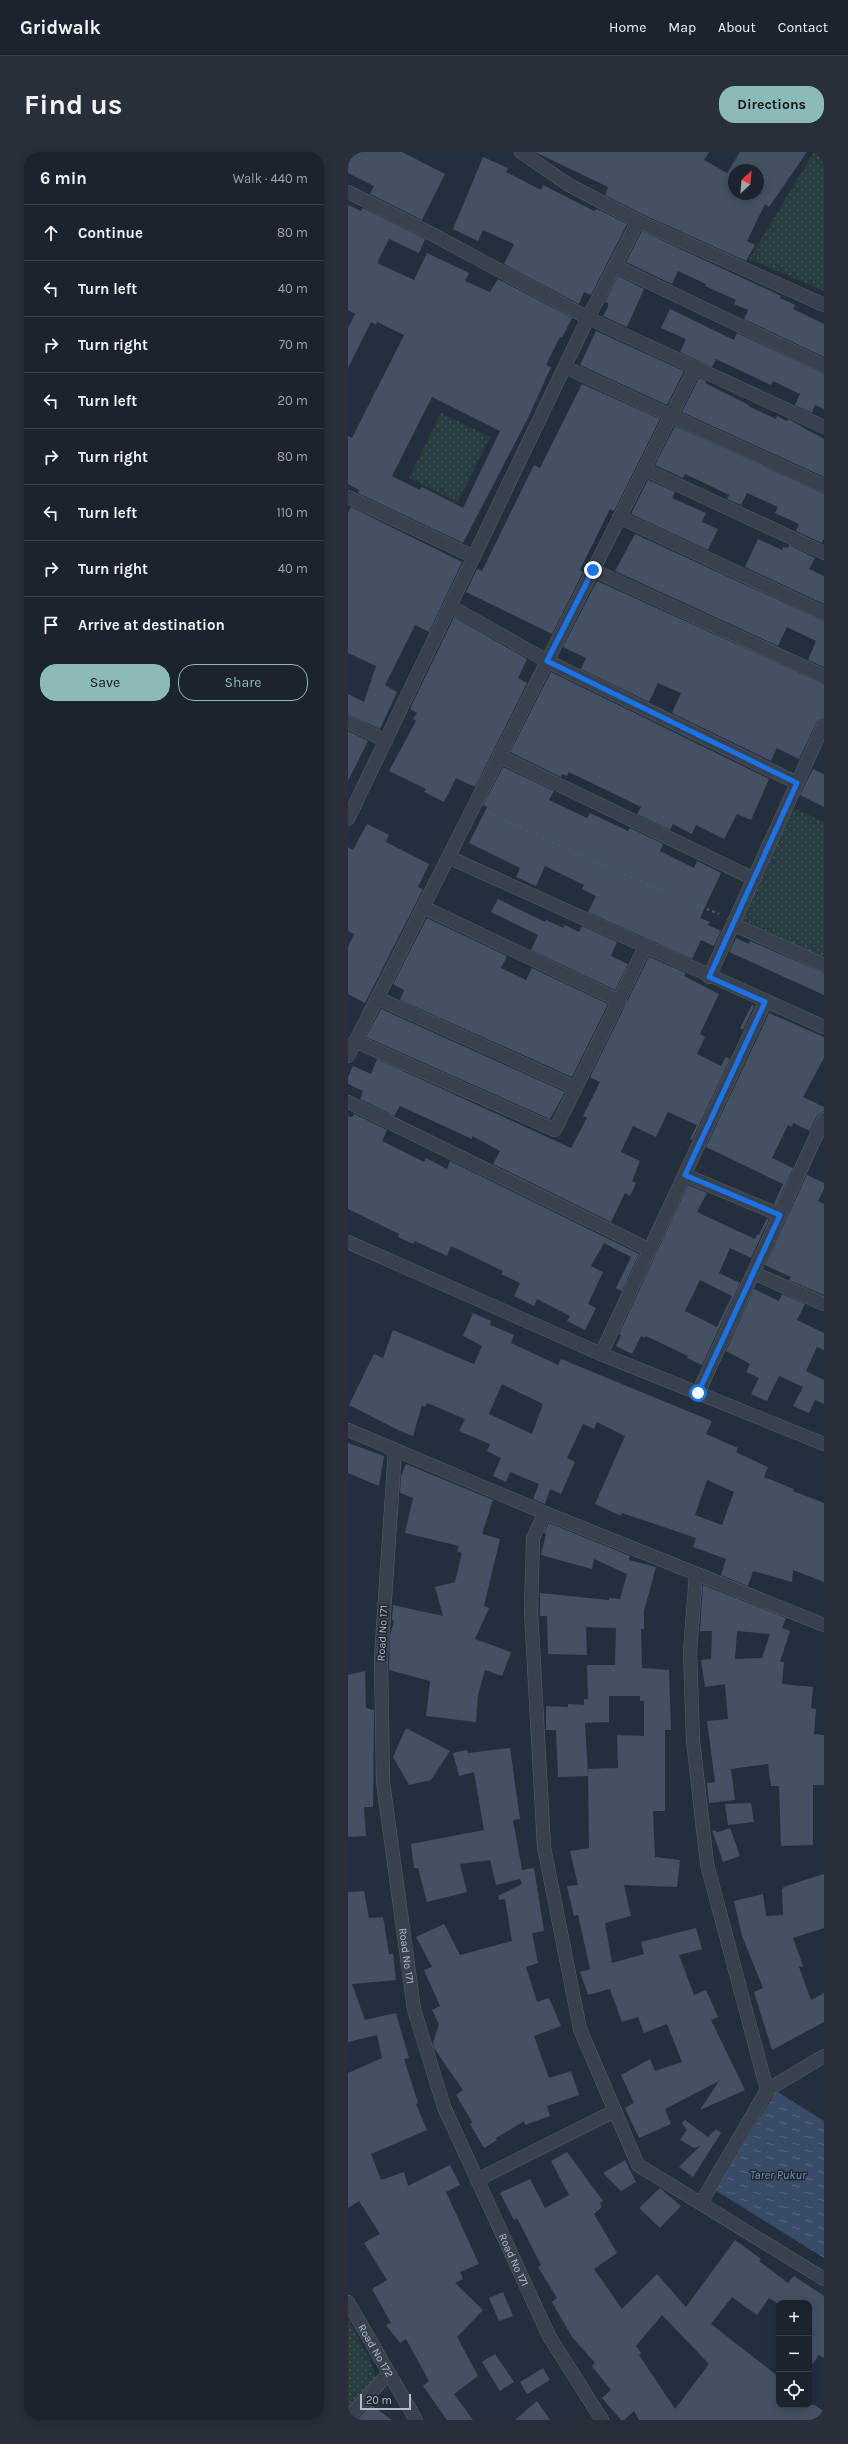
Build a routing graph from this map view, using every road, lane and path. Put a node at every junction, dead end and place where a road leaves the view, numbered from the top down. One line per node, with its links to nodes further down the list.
1 (521, 152): 3 (street)
2 (348, 192): 6 (street)
3 (638, 221): 4 (street); 5 (street)
4 (615, 266): 6 (street); 8 (street)
5 (824, 306)
6 (588, 318): 7 (street); 9 (street)
7 (565, 366): 10 (street); 17 (street)
8 (824, 366)
9 (695, 368): 10 (street); 11 (street)
10 (672, 415): 12 (street); 13 (street)
11 (824, 427)
12 (644, 469): 15 (street); 16 (street)
13 (824, 486)
14 (348, 497): 17 (street)
15 (620, 517): 18 (street); 20 (street)
16 (824, 553)
17 (474, 557): 19 (street)
18 (593, 570): 21 (street); 22 (street)
19 (450, 606): 21 (street); 25 (street)
20 (824, 613)
21 (547, 661): 26 (street); 27 (street)
22 (824, 676)
23 (348, 722): 25 (street)
24 (824, 724): 27 (street)
25 (386, 740): 29 (street)
26 (499, 756): 28 (street); 31 (street)
27 (797, 783): 31 (street)
28 (474, 806): 30 (street); 33 (path)
29 (348, 819)
30 (448, 857): 32 (street); 35 (street)
31 (754, 879): 34 (street)
32 (423, 907): 38 (street); 39 (street)
33 (719, 914)
34 (733, 924): 36 (street); 37 (street)
35 (645, 948): 37 (street); 39 (street)
36 (824, 965)
37 (709, 977): 40 (street)
38 (377, 998): 42 (street); 44 (street)
39 (620, 1001): 44 (street)
40 (765, 1002): 41 (street); 47 (street)
41 (824, 1027)
42 (355, 1041): 43 (street); 44 (street)
43 (348, 1056)
44 (576, 1088)
45 (348, 1102): 50 (street)
46 (824, 1120): 48 (street)
47 (685, 1175): 48 (street); 50 (street)
48 (780, 1215): 51 (street)
49 (348, 1242): 53 (street)
50 (650, 1250): 53 (street)
51 (754, 1273): 52 (street); 54 (street)
52 (824, 1304)
53 (601, 1354): 54 (street)
54 (698, 1393): 56 (street)
55 (348, 1430): 57 (street)
56 (824, 1444)
57 (395, 1450): 58 (street); 64 (street, Road No 171)
58 (545, 1513): 59 (street); 63 (street)
59 (696, 1574): 60 (street); 62 (street)
60 (824, 1625)
61 (824, 2056): 62 (street)
62 (767, 2090): 65 (street)
63 (615, 2111): 64 (street); 65 (street)
64 (477, 2180): 71 (street, Road No 171)
65 (701, 2203): 66 (street)
66 (824, 2279)
67 (348, 2302): 68 (street, Road No 172)
68 (388, 2374): 69 (street); 70 (street, Road No 172)
69 (348, 2418)
70 (416, 2420)
71 (602, 2420)

